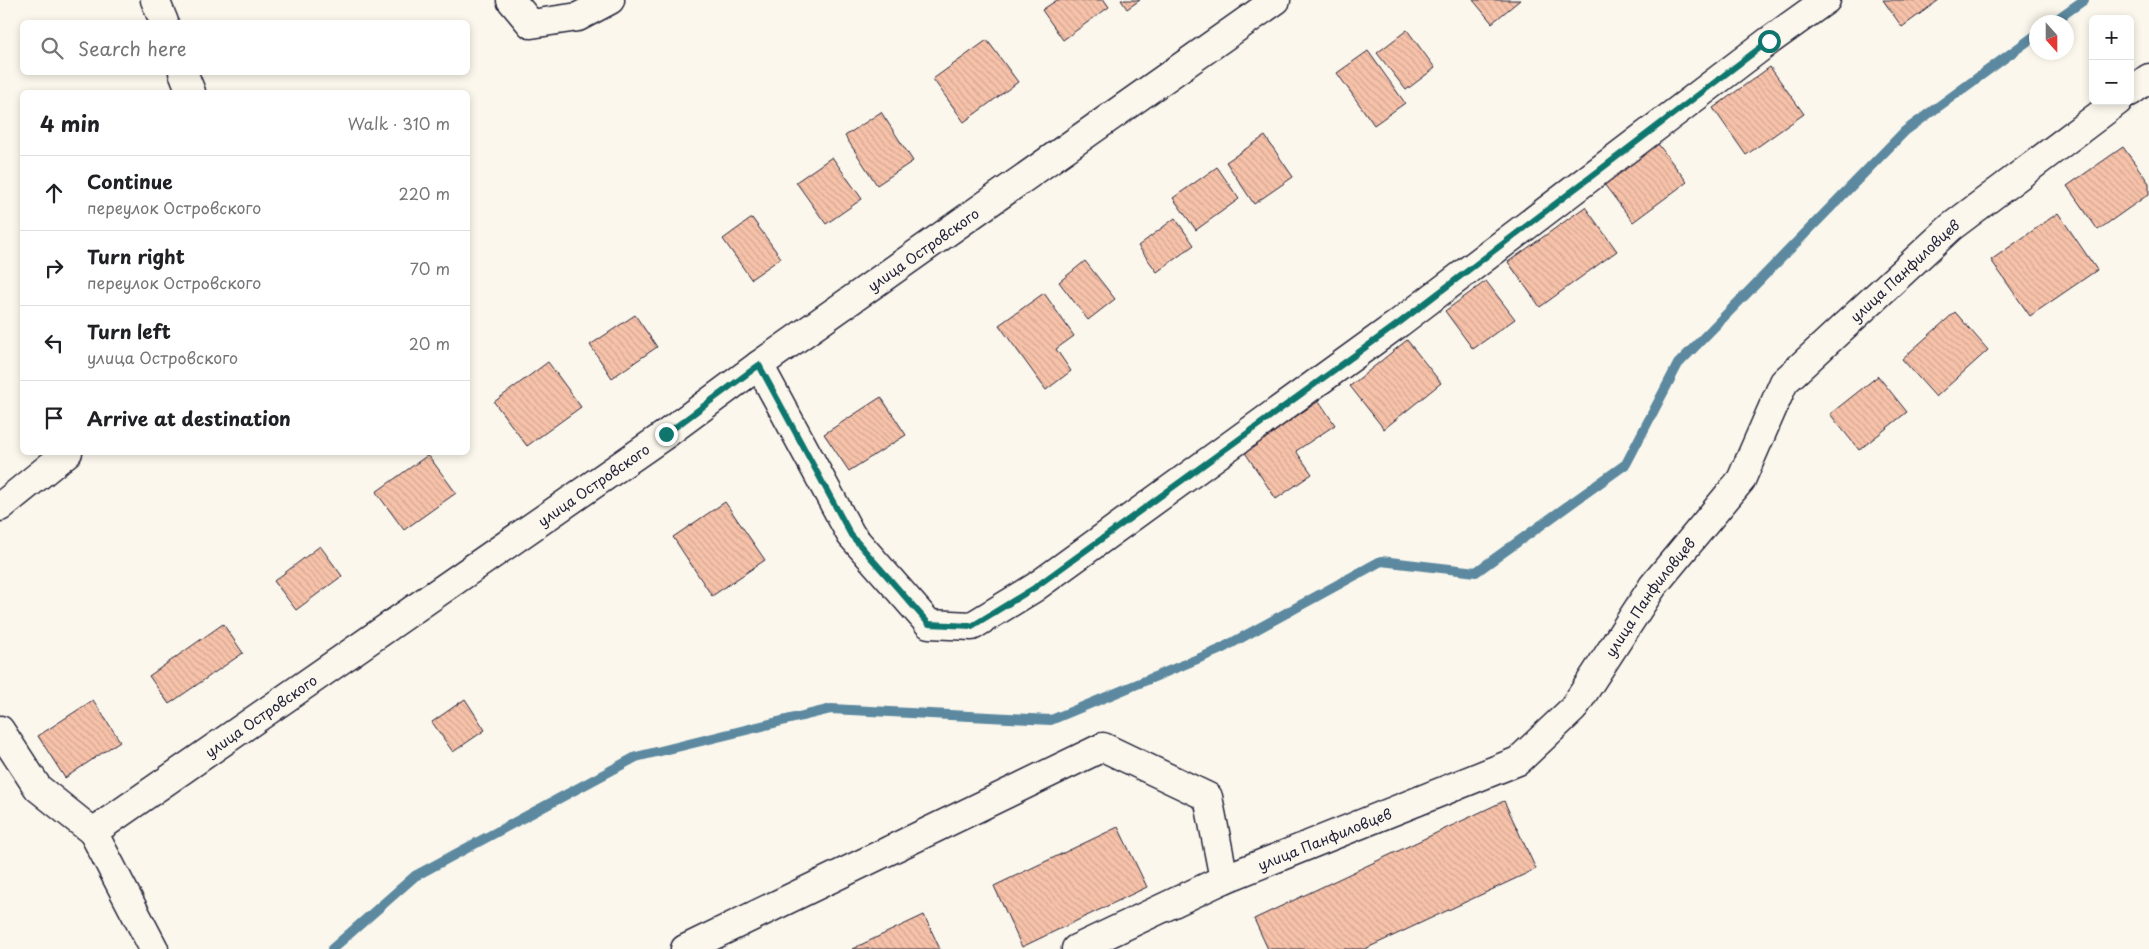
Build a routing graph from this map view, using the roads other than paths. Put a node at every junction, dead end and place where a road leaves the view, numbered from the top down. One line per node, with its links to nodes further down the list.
1 (155, 0): 6 (street)
2 (511, 0): 3 (street)
3 (610, 0)
4 (1276, 0): 12 (street, улица Островского)
5 (1826, 0): 12 (street)
6 (163, 20)
7 (185, 75): 10 (street)
8 (2149, 78): 9 (street)
9 (2134, 89)
10 (190, 90)
11 (2113, 105): 17 (street, улица Панфиловцев)
12 (759, 365): 16 (street, улица Островского)
13 (64, 455): 14 (street)
14 (0, 507)
15 (0, 730): 16 (street)
16 (93, 832): 18 (street)
17 (1224, 880): 19 (street); 20 (street, улица Панфиловцев)
18 (154, 949)
19 (685, 949)
20 (1076, 949)

